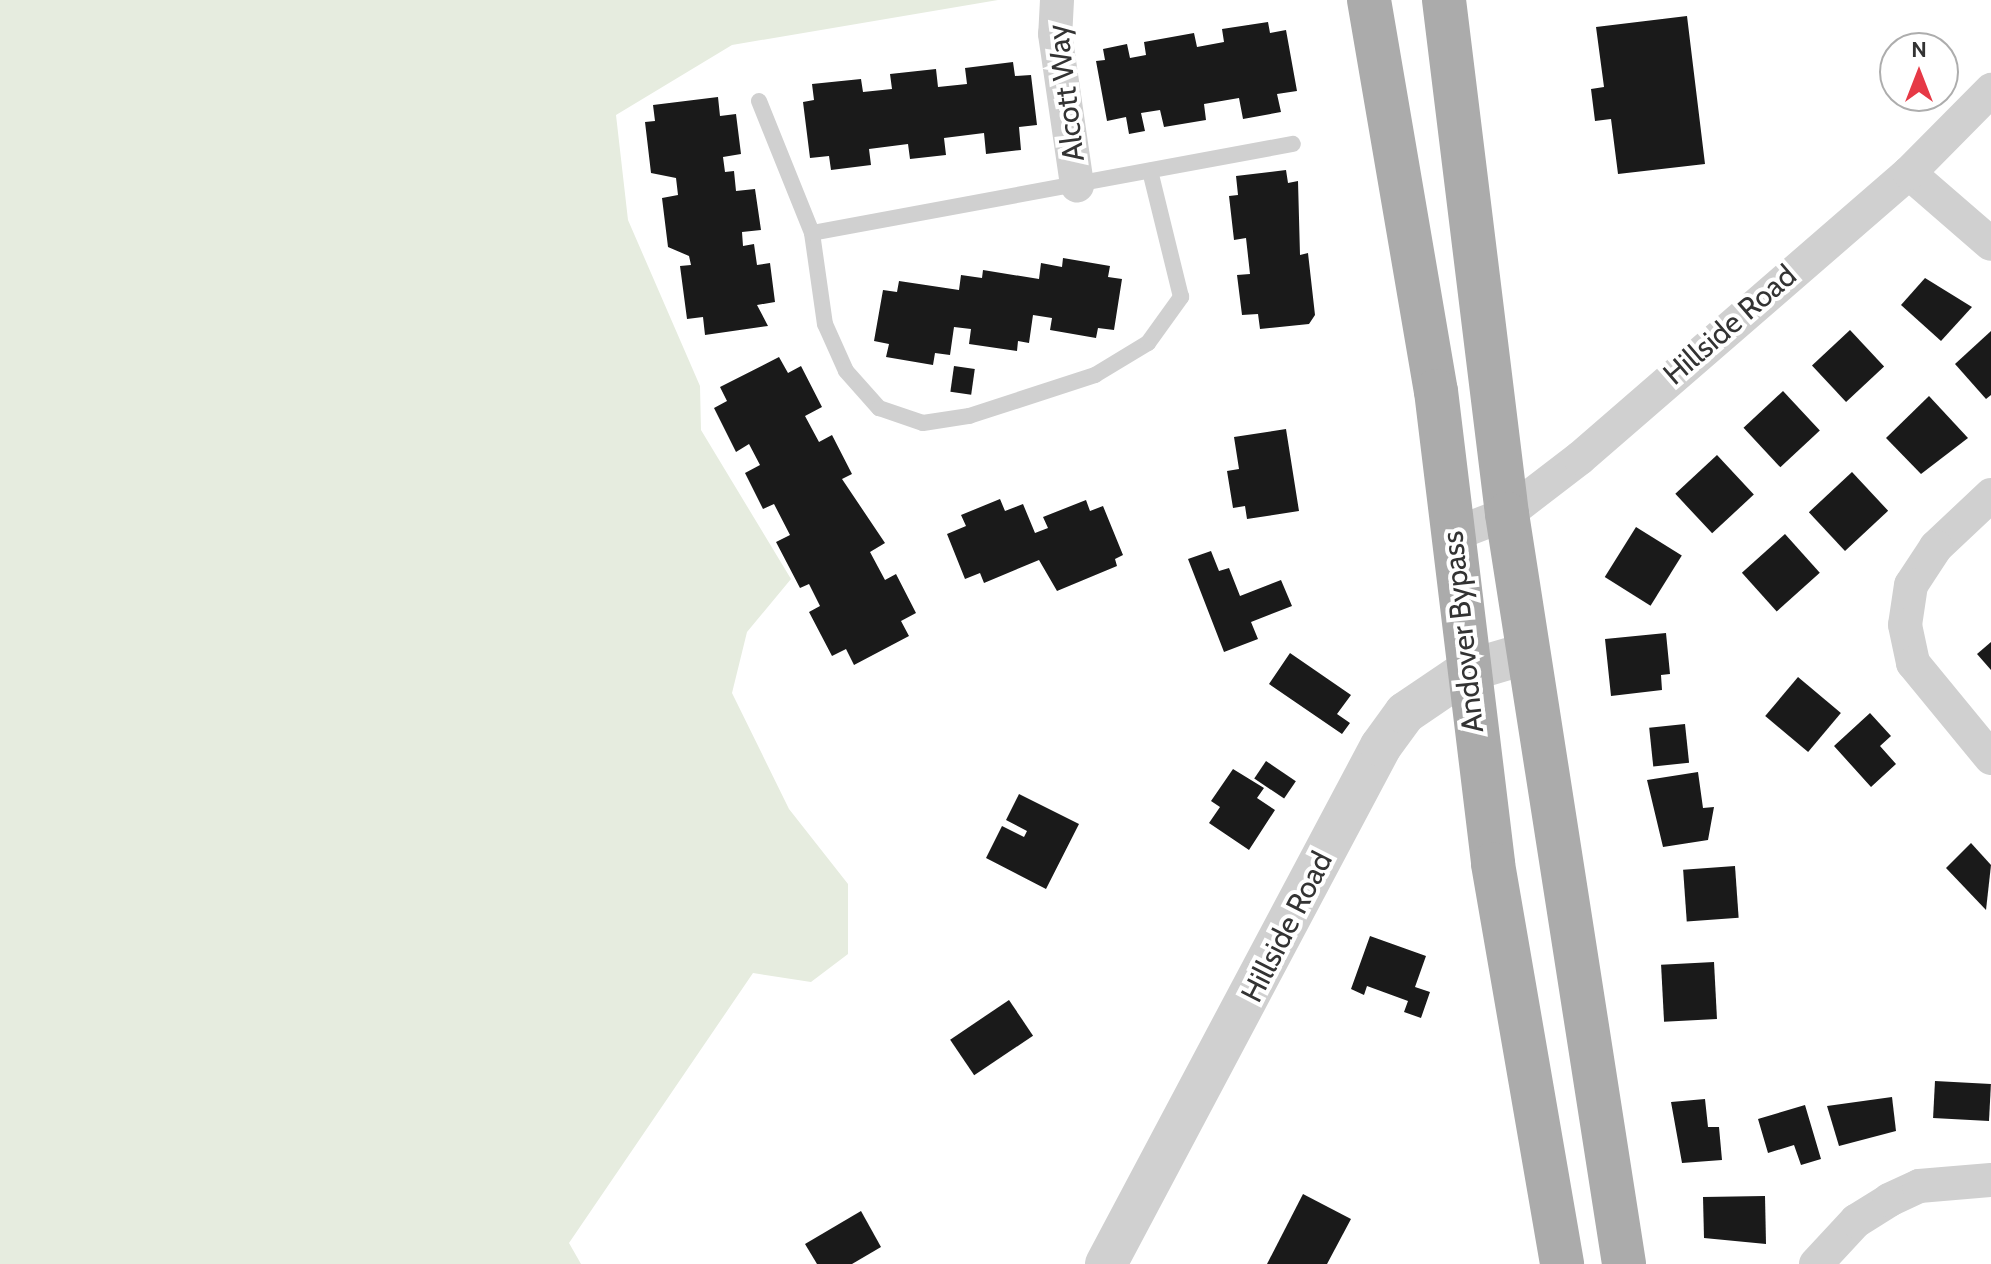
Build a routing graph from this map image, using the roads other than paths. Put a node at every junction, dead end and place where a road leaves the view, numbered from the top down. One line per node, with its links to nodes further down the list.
1 (1057, 0): 9 (street, Alcott Way)
2 (1369, 0): 14 (main road, Andover Bypass)
3 (1444, 0): 13 (main road, Andover Bypass)
4 (1991, 90): 8 (street, Hillside Road)
5 (759, 101): 10 (lane)
6 (1293, 144): 7 (lane)
7 (1150, 171): 9 (lane); 10 (lane)
8 (1909, 173): 11 (street); 13 (street, Hillside Road)
9 (1077, 185): 10 (lane)
10 (812, 233)
11 (1991, 244)
12 (1991, 495): 17 (street)
13 (1507, 514): 14 (street, Hillside Road); 15 (main road, Andover Bypass)
14 (1452, 535): 16 (main road, Andover Bypass)
15 (1528, 653): 16 (street, Hillside Road); 21 (main road, Andover Bypass)
16 (1467, 671): 19 (street, Hillside Road); 20 (main road, Andover Bypass)
17 (1991, 758)
18 (1991, 1180): 22 (street)
19 (1106, 1264)
20 (1562, 1264)
21 (1624, 1264)
22 (1816, 1264)

